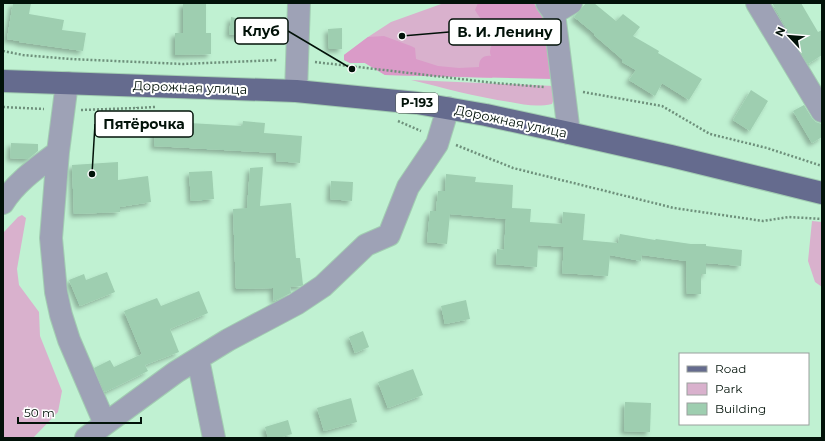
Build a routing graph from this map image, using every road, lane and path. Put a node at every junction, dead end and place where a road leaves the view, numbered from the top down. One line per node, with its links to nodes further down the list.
1 (299, 3): 6 (street)
2 (757, 3): 10 (street)
3 (557, 6): 12 (street)
4 (3, 81): 5 (main road, Дорожная улица / Р-193)
5 (67, 83): 6 (main road, Дорожная улица / Р-193); 14 (street)
6 (296, 91): 9 (main road, Дорожная улица / Р-193)
7 (160, 107): 8 (path)
8 (137, 108)
9 (448, 108): 12 (main road, Дорожная улица / Р-193); 13 (street)
10 (822, 111)
11 (397, 121): 13 (path)
12 (569, 134): 15 (main road, Дорожная улица / Р-193)
13 (439, 139): 17 (path); 18 (street)
14 (58, 152): 16 (street); 19 (street)
15 (822, 193)
16 (3, 203)
17 (822, 219)
18 (198, 359): 19 (street); 21 (street)
19 (105, 424): 20 (street)
20 (86, 438)
21 (214, 438)

